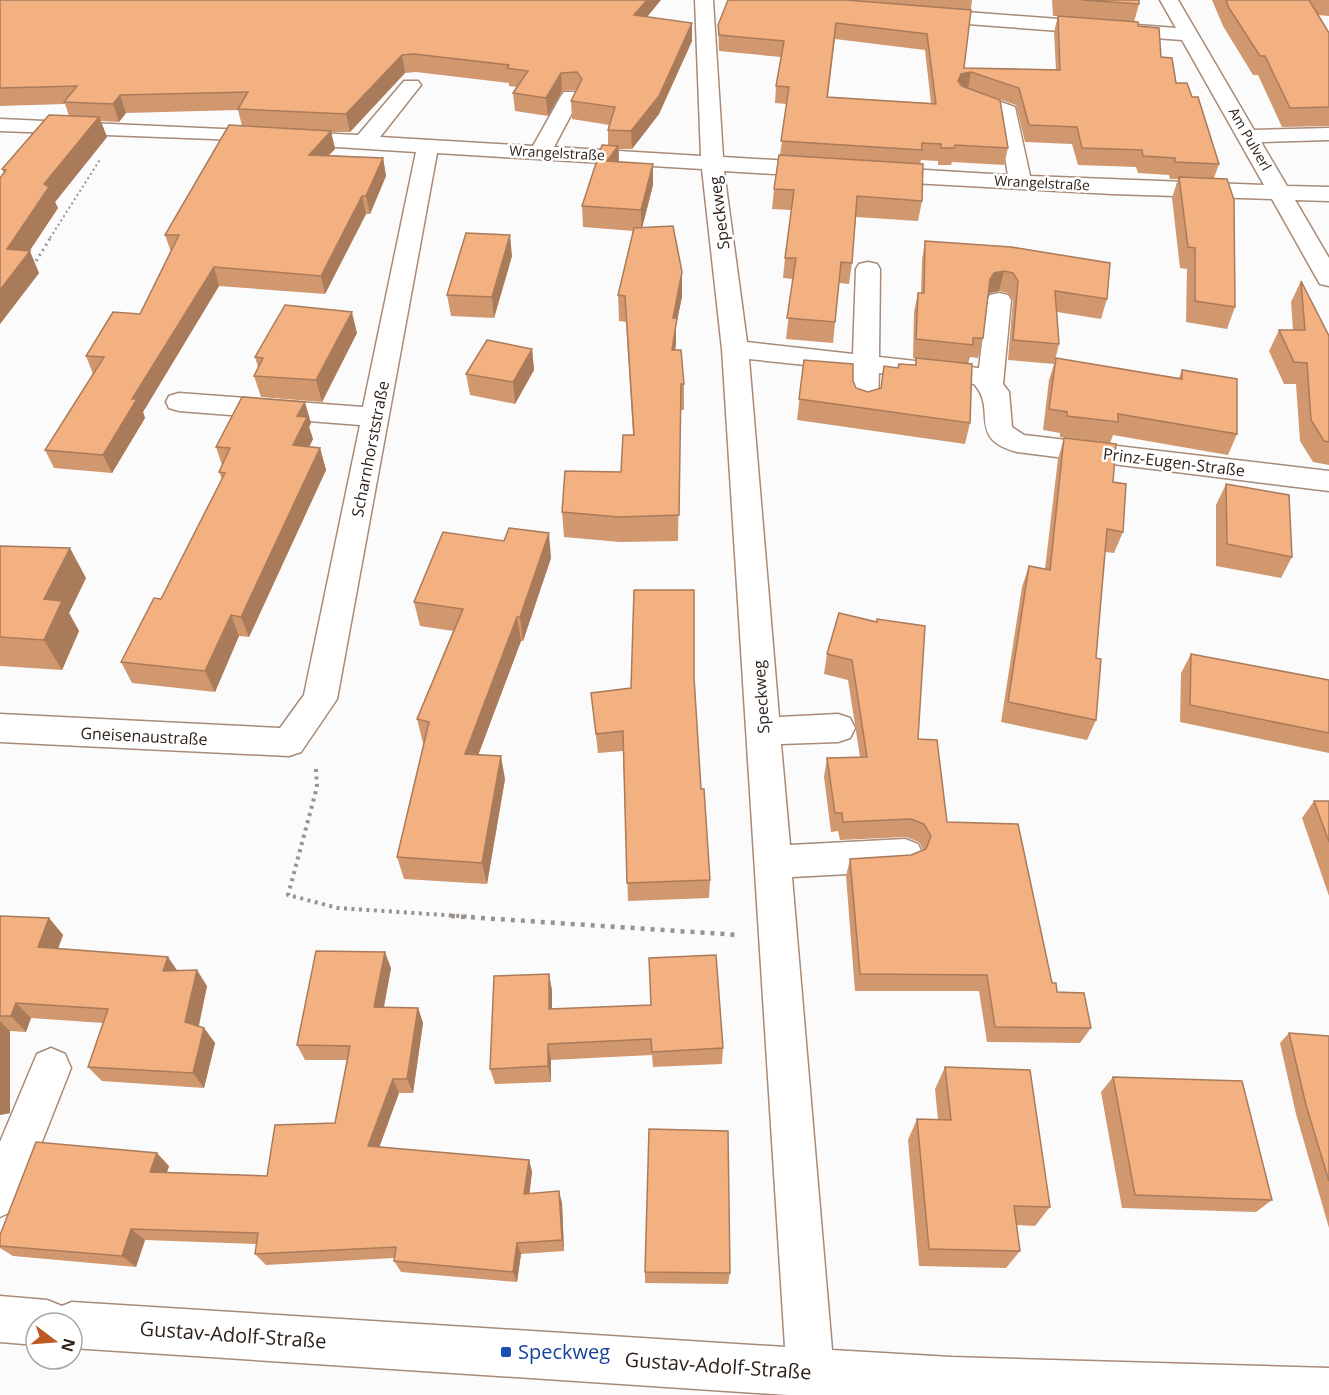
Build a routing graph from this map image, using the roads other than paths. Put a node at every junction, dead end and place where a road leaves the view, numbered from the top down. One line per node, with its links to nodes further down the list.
1 (704, 0): 14 (street, Speckweg)
2 (1169, 0): 4 (street, Am Pulverl)
3 (909, 13): 4 (street)
4 (1188, 35): 10 (street, Am Pulverl)
5 (411, 85): 11 (street)
6 (571, 96): 13 (street)
7 (967, 96): 15 (street)
8 (2, 127): 11 (street, Wrangelstraße)
9 (1329, 134): 10 (street)
10 (1250, 137): 16 (street, Am Pulverl)
11 (364, 142): 12 (street, Wrangelstraße)
12 (428, 146): 13 (street, Wrangelstraße); 26 (street, Scharnhorststraße)
13 (541, 152): 14 (street, Wrangelstraße)
14 (712, 162): 15 (street, Wrangelstraße); 21 (street, Speckweg)
15 (1020, 182): 16 (street, Wrangelstraße)
16 (1281, 194): 17 (street, Wrangelstraße); 19 (street, Am Pulverl)
17 (1329, 194)
18 (868, 269): 22 (street)
19 (1329, 279)
20 (999, 300): 23 (street, Prinz-Eugen-Straße)
21 (735, 349): 22 (street); 30 (street, Speckweg)
22 (864, 364): 23 (street); 25 (street)
23 (990, 385): 27 (street, Prinz-Eugen-Straße)
24 (179, 402): 26 (street)
25 (865, 402)
26 (376, 417): 31 (street, Scharnhorststraße)
27 (1329, 481)
28 (0, 728): 31 (street, Gneisenaustraße)
29 (838, 729): 30 (street)
30 (763, 731): 33 (street, Speckweg)
31 (289, 742)
32 (904, 855): 33 (street)
33 (772, 862): 39 (street, Speckweg)
34 (51, 1068): 35 (street)
35 (0, 1195)
36 (0, 1319): 37 (street)
37 (24, 1321)
38 (84, 1326): 39 (street, Gustav-Adolf-Straße)
39 (811, 1384): 40 (street, Gustav-Adolf-Straße)
40 (1329, 1392)

